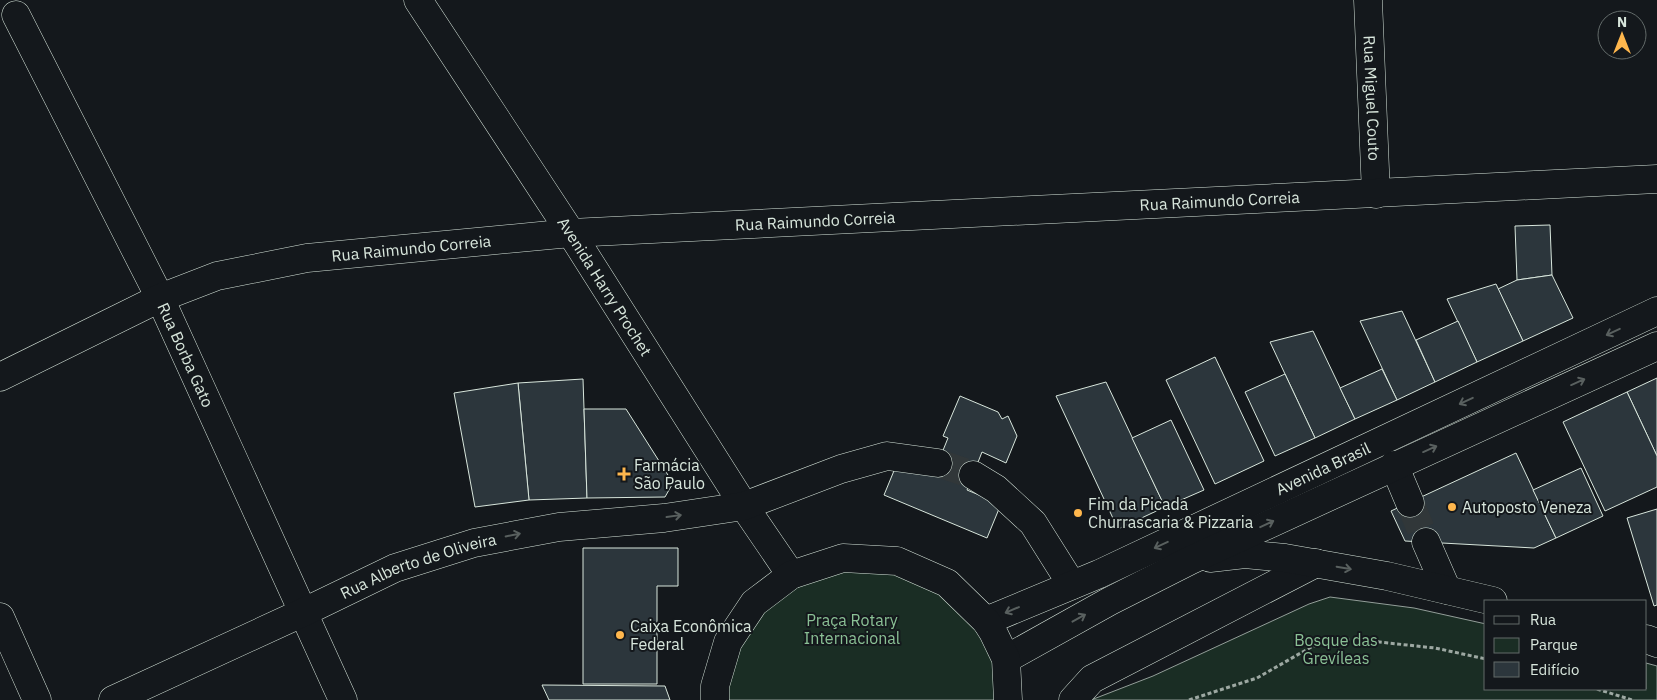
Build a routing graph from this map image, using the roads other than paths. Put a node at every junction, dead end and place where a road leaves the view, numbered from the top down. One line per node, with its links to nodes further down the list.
1 (418, 0): 6 (street, Avenida Harry Prochet)
2 (1368, 0): 5 (street, Rua Miguel Couto)
3 (13, 13): 7 (street, Rua Borba Gato)
4 (1657, 179): 5 (street, Rua Raimundo Correia)
5 (1376, 194): 6 (street, Rua Raimundo Correia)
6 (571, 233): 7 (street, Rua Raimundo Correia); 15 (street, Avenida Harry Prochet)
7 (160, 298): 10 (street, Rua Raimundo Correia); 23 (street, Rua Borba Gato)
8 (1657, 311): 20 (street, Avenida Brasil, one-way to 20)
9 (1657, 346): 12 (street, Avenida Brasil, one-way to 9)
10 (0, 377)
11 (938, 463): 15 (street, Rua Alberto de Oliveira)
12 (1394, 465): 14 (street); 17 (street, Avenida Brasil, one-way to 12)
13 (973, 475): 20 (street)
14 (1410, 503)
15 (744, 506): 19 (street, Avenida Harry Prochet); 23 (street, Rua Alberto de Oliveira, one-way to 15)
16 (1426, 542): 21 (street)
17 (1191, 560): 18 (street); 26 (street, Avenida Brasil, one-way to 17)
18 (1316, 563): 21 (street, one-way to 21); 32 (street)
19 (791, 575): 25 (street); 30 (street)
20 (1072, 586): 25 (street, Avenida Brasil, one-way to 25)
21 (1447, 590): 22 (street)
22 (1489, 600)
23 (304, 612): 28 (street, Rua Alberto de Oliveira); 29 (street, Rua Borba Gato)
24 (0, 617): 27 (street)
25 (986, 621): 26 (street)
26 (1006, 659): 31 (street)
27 (37, 700)
28 (113, 700)
29 (342, 700)
30 (715, 700)
31 (1008, 700)
32 (1073, 700)

